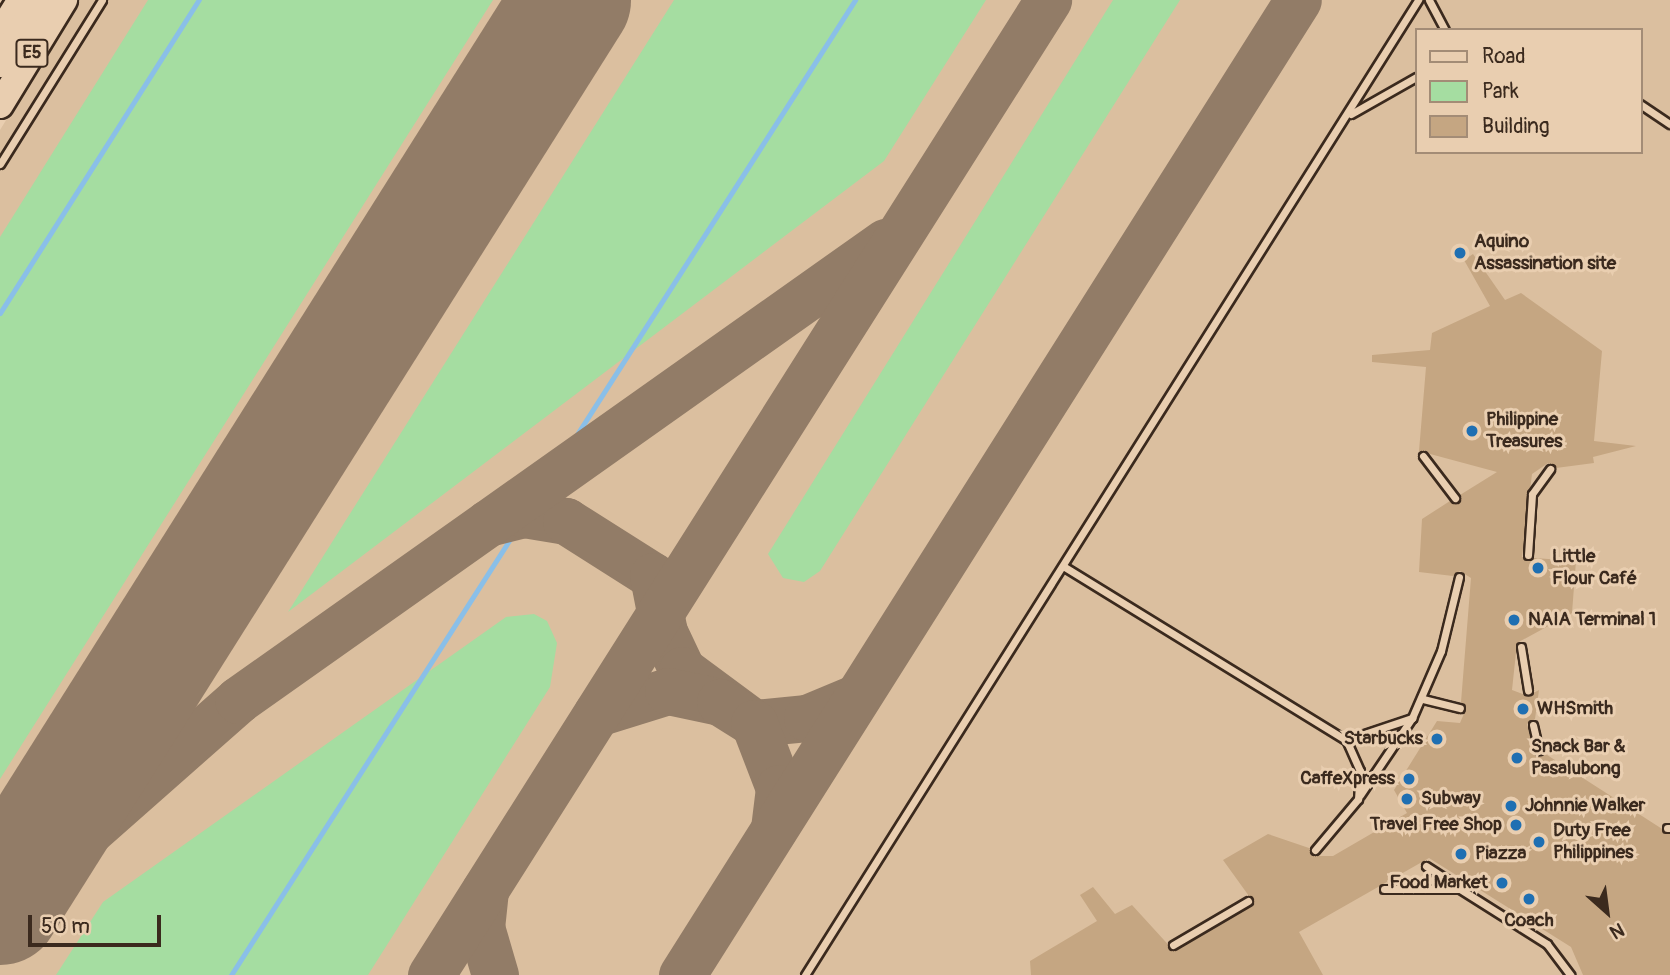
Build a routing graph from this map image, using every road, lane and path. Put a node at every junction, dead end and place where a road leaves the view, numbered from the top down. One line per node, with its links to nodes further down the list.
1 (18, 0): 8 (main road)
2 (39, 0): 9 (highway, E5)
3 (64, 0): 11 (highway, E5)
4 (102, 0): 15 (lane)
5 (1418, 0): 13 (lane)
6 (1429, 0): 7 (lane)
7 (1444, 28)
8 (0, 29)
9 (0, 64)
10 (1414, 78): 13 (lane)
11 (0, 105)
12 (1642, 105): 14 (lane)
13 (1348, 116): 20 (lane)
14 (1670, 124)
15 (0, 164)
16 (1423, 456): 18 (lane)
17 (1550, 469): 19 (lane)
18 (1455, 498)
19 (1528, 555)
20 (1063, 566): 28 (lane); 37 (lane)
21 (1459, 577): 24 (lane)
22 (1521, 647): 23 (lane)
23 (1528, 690)
24 (1423, 699): 25 (lane); 26 (lane)
25 (1460, 708)
26 (1412, 718): 28 (lane); 30 (lane)
27 (1533, 725): 29 (lane)
28 (1346, 740): 30 (lane)
29 (1539, 750)
30 (1358, 799): 31 (lane)
31 (1315, 850)
32 (1426, 866): 34 (lane)
33 (1384, 889): 34 (lane)
34 (1460, 889): 38 (lane)
35 (1248, 901): 36 (lane)
36 (1173, 945)
37 (806, 975)
38 (1570, 975)

